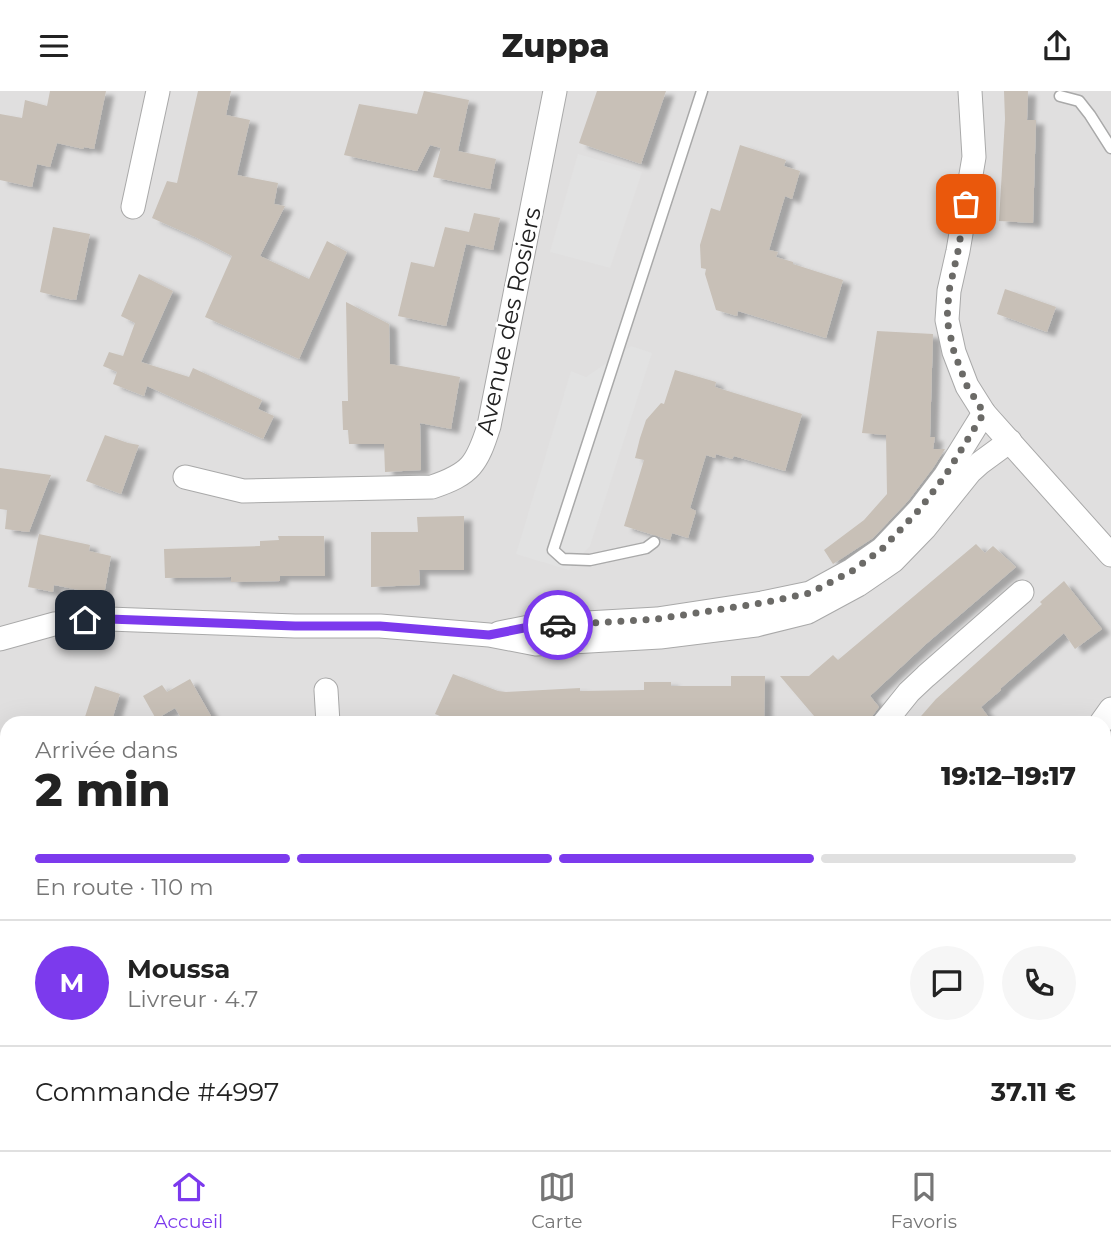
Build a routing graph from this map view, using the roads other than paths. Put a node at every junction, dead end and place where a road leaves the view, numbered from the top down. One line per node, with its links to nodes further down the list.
1 (158, 91): 7 (street)
2 (555, 91): 10 (street, Avenue des Rosiers)
3 (702, 91): 11 (lane)
4 (970, 91): 8 (street)
5 (1060, 96): 6 (lane)
6 (1111, 148)
7 (133, 207)
8 (984, 413): 9 (street); 14 (street)
9 (1010, 441): 12 (street); 14 (street)
10 (185, 477)
11 (654, 542)
12 (1111, 555)
13 (1022, 592): 18 (street)
14 (489, 635): 15 (street)
15 (0, 639)
16 (326, 690): 17 (street)
17 (328, 716)
18 (890, 716)

